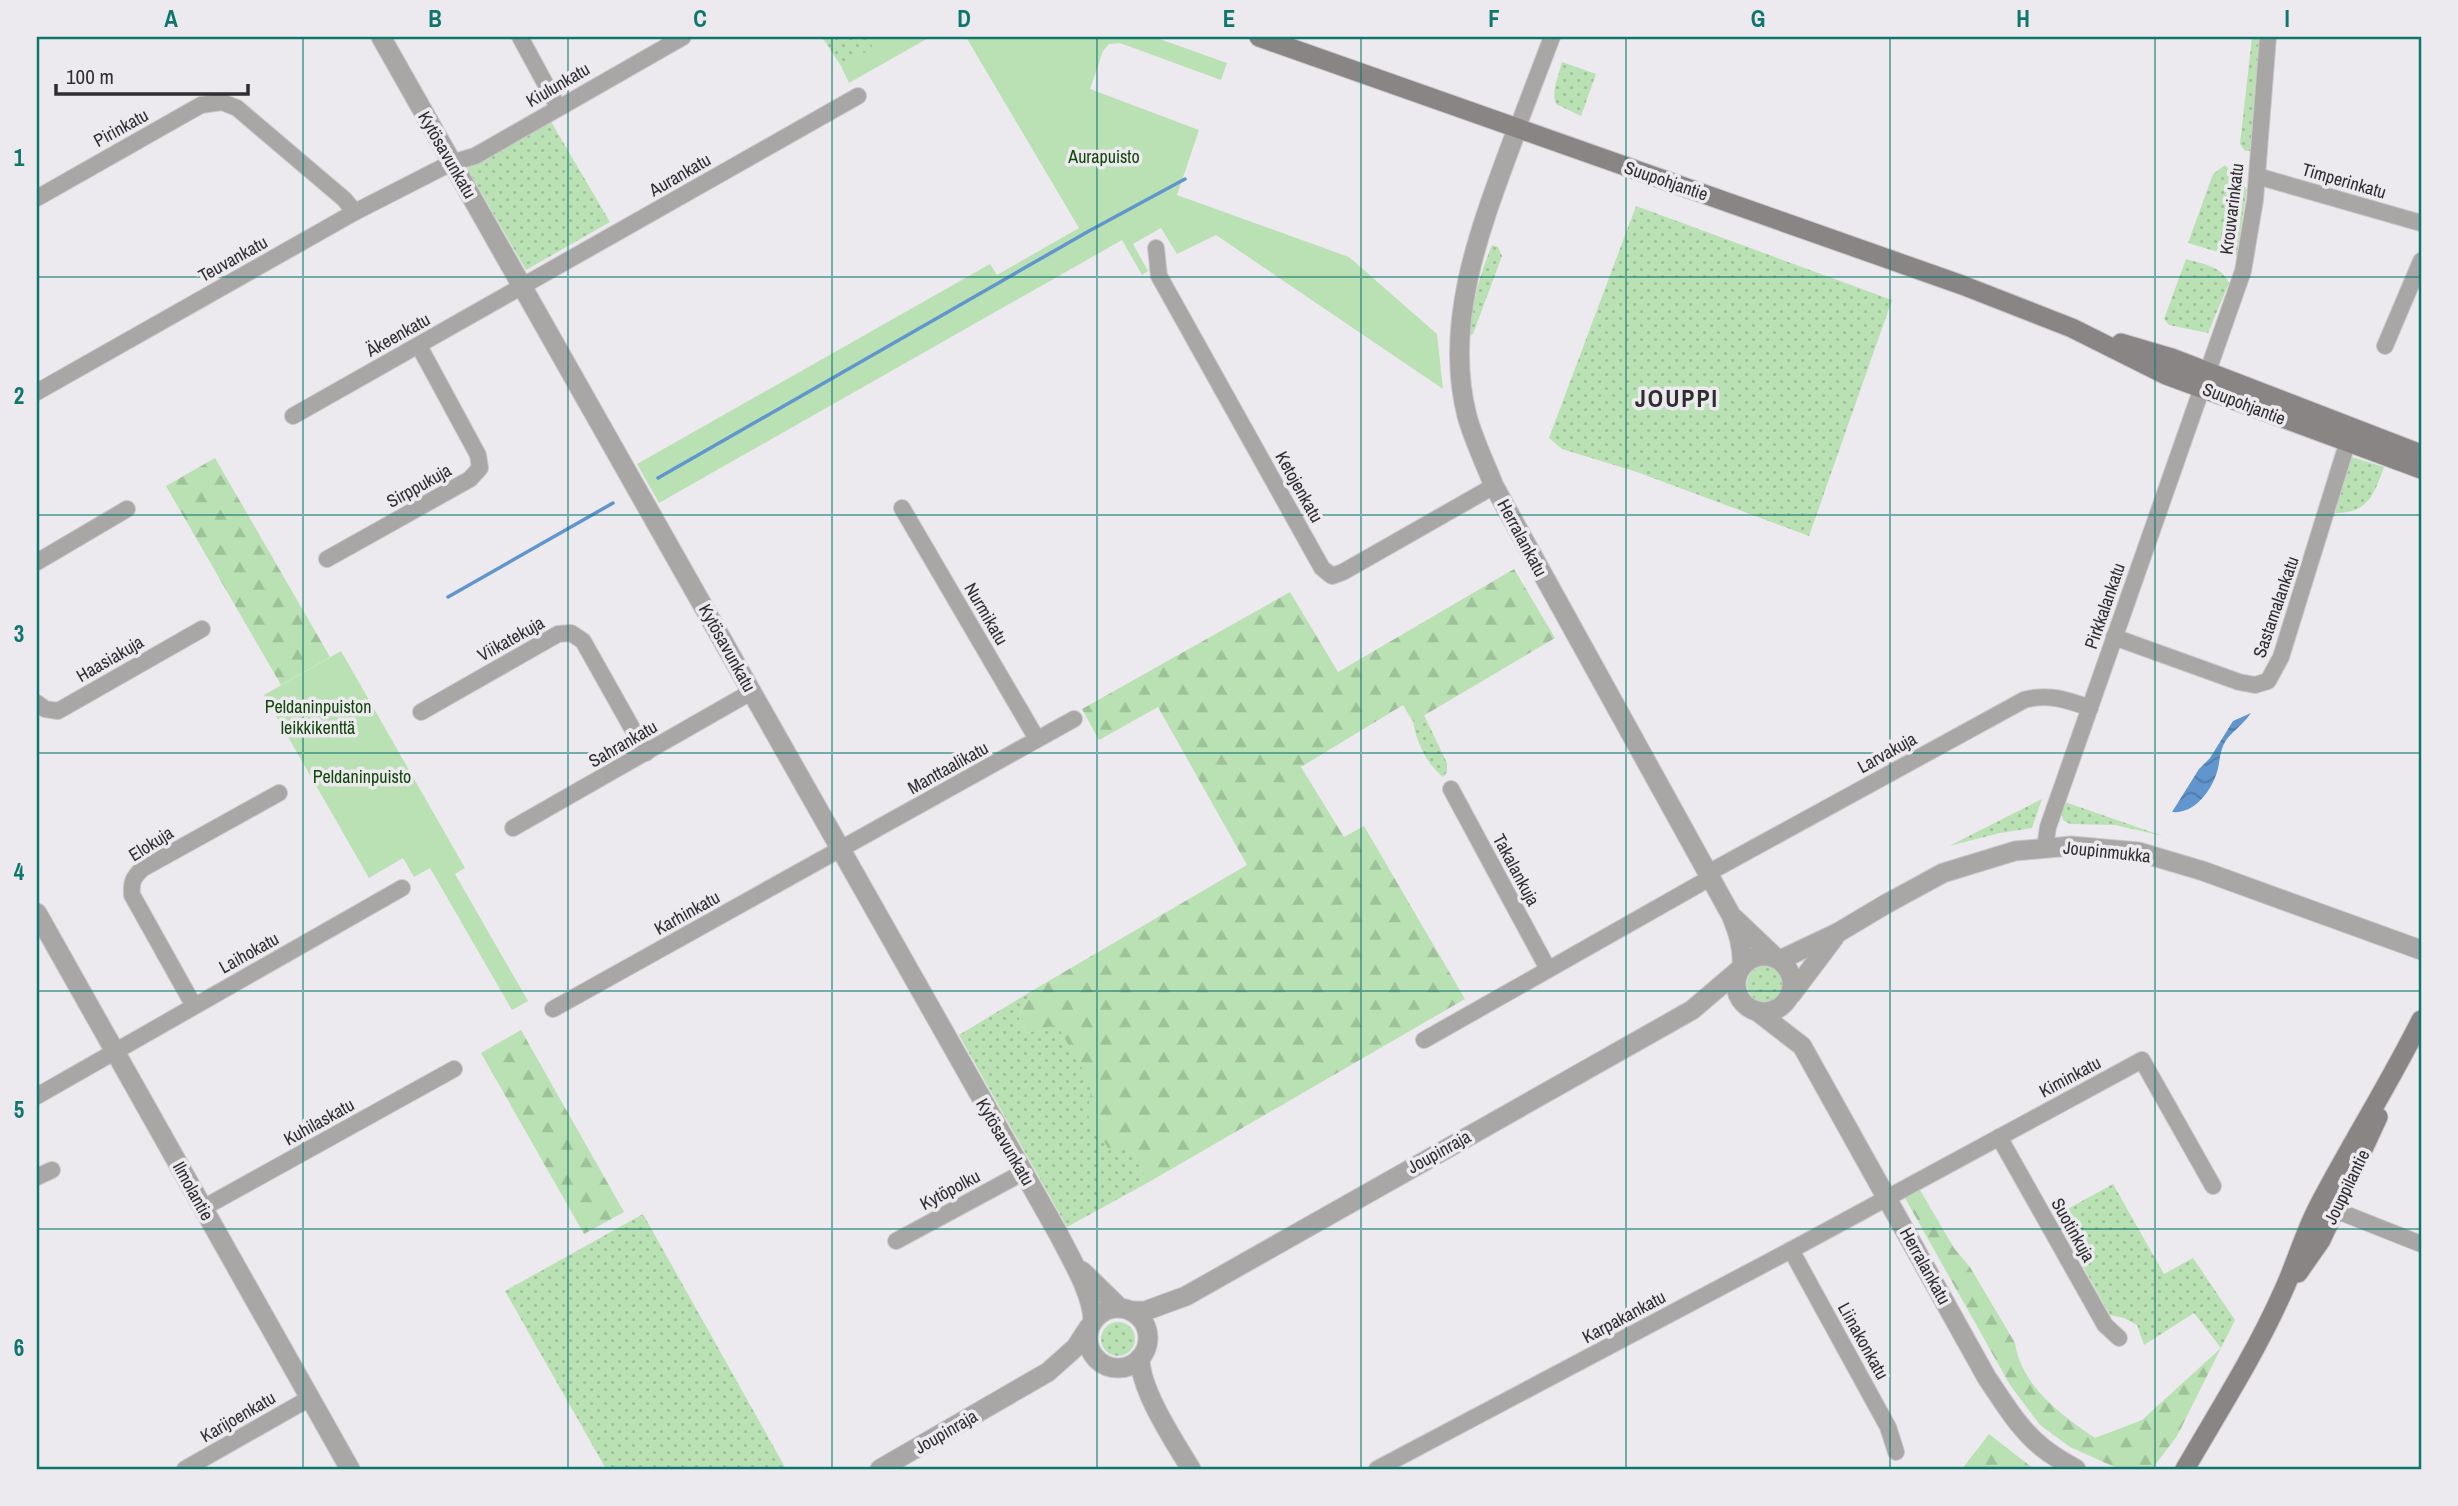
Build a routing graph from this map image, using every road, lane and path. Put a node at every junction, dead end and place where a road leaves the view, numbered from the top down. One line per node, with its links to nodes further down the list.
1 (381, 37): 10 (street, Kytösavunkatu)
2 (520, 37): 8 (street)
3 (683, 37): 8 (street, Kiulunkatu)
4 (1259, 37): 9 (main road, Suupohjantie)
5 (1552, 37): 9 (street)
6 (2268, 37): 11 (street, Krouvarinkatu)
7 (858, 96): 17 (street, Aurankatu)
8 (558, 107): 10 (street, Kiulunkatu)
9 (1517, 129): 20 (main road, Suupohjantie); 26 (street, Herralankatu)
10 (451, 163): 13 (street, Teuvankatu); 17 (street, Kytösavunkatu)
11 (2257, 176): 14 (street, Timperinkatu); 20 (street, Krouvarinkatu)
12 (37, 198): 13 (street, Pirinkatu)
13 (355, 212): 21 (street, Teuvankatu)
14 (2421, 223)
15 (1156, 248): 26 (street, Ketojenkatu)
16 (2421, 261): 19 (street)
17 (522, 287): 18 (street, Äkeenkatu); 33 (street, Kytösavunkatu)
18 (419, 345): 22 (street, Äkeenkatu); 29 (street, Sirppukuja)
19 (2385, 346)
20 (2205, 379): 23 (main road, Suupohjantie); 32 (street, Pirkkalankatu)
21 (37, 393)
22 (293, 416)
23 (2349, 435): 24 (main road, Suupohjantie); 25 (main road, Suupohjantie); 32 (street, Sastamalankatu)
24 (2421, 454)
25 (2421, 469)
26 (1494, 486): 45 (street, Herralankatu)
27 (902, 508): 38 (street, Nurmikatu)
28 (127, 509): 30 (street)
29 (327, 559)
30 (37, 562)
31 (202, 629): 34 (street, Haasiakuja)
32 (2115, 637): 35 (street, Pirkkalankatu)
33 (751, 692): 39 (street, Sahrankatu); 44 (street, Kytösavunkatu)
34 (37, 703)
35 (2090, 708): 43 (street, Pirkkalankatu); 45 (street, Larvakuja)
36 (421, 712): 39 (street, Viikatekuja)
37 (1074, 719): 38 (street, Manttaalikatu)
38 (1037, 739): 44 (street, Manttaalikatu)
39 (646, 753): 42 (street, Sahrankatu)
40 (1451, 789): 53 (street, Takalankuja)
41 (279, 793): 55 (street, Elokuja)
42 (513, 828)
43 (2045, 847): 49 (street, Joupinmukka); 50 (street, Joupinmukka)
44 (840, 850): 56 (street, Karhinkatu); 66 (street, Kytösavunkatu)
45 (1709, 875): 48 (street, Herralankatu); 53 (street, Larvakuja)
46 (402, 888): 55 (street, Laihokatu)
47 (37, 913): 62 (street, Ilmolantie)
48 (1731, 915): 51 (street, Herralankatu); 52 (street, Herralankatu)
49 (1839, 932): 51 (street, Joupinmukka); 54 (street, Joupinmukka)
50 (2421, 950)
51 (1778, 959): 52 (street); 54 (street)
52 (1741, 968): 57 (street); 58 (street, Joupinraja)
53 (1548, 969): 60 (street, Larvakuja)
54 (1790, 997): 57 (street); 61 (street, Herralankatu)
55 (194, 1006): 62 (street, Laihokatu)
56 (553, 1009)
57 (1753, 1009): 58 (street, Joupinraja); 61 (street, Herralankatu)
58 (1692, 1010): 75 (street, Joupinraja)
59 (2421, 1020): 69 (main road, Jouppilantie)
60 (1423, 1040)
61 (1798, 1042): 68 (street, Herralankatu)
62 (114, 1051): 64 (street, Laihokatu); 70 (street, Ilmolantie)
63 (454, 1069): 70 (street, Kuhilaskatu)
64 (37, 1096)
65 (1999, 1137): 67 (street, Kiminkatu); 68 (street, Kiminkatu); 78 (street, Suotinkuja)
66 (1022, 1173): 71 (street, Kytöpolku); 74 (street, Kytösavunkatu)
67 (2213, 1186)
68 (1887, 1196): 73 (street, Karpakankatu); 93 (street, Herralankatu)
69 (2328, 1207): 72 (street); 85 (main road, Jouppilantie)
70 (203, 1208): 84 (street, Ilmolantie)
71 (897, 1241)
72 (2421, 1244)
73 (1791, 1250): 87 (street, Liinakonkatu); 92 (street, Karpakankatu)
74 (1072, 1260): 76 (street, Kytösavunkatu); 77 (street, Kytösavunkatu)
75 (1186, 1296): 76 (street, Joupinraja); 79 (street, Joupinraja)
76 (1125, 1309): 77 (street); 79 (street)
77 (1091, 1323): 81 (street); 83 (street, Joupinraja)
78 (2119, 1338)
79 (1148, 1339): 80 (street)
80 (1140, 1358): 82 (street); 86 (street)
81 (1096, 1359): 82 (street); 83 (street, Joupinraja)
82 (1114, 1368): 86 (street)
83 (1048, 1372): 90 (street, Joupinraja)
84 (310, 1398): 88 (street, Karijoenkatu); 89 (street, Ilmolantie)
85 (2222, 1409): 94 (main road, Jouppilantie); 95 (main road, Jouppilantie)
86 (1158, 1413): 91 (street)
87 (1896, 1452)
88 (185, 1469)
89 (350, 1469)
90 (880, 1469)
91 (1191, 1469)
92 (1377, 1469)
93 (2076, 1469)
94 (2185, 1469)
95 (2200, 1469)

